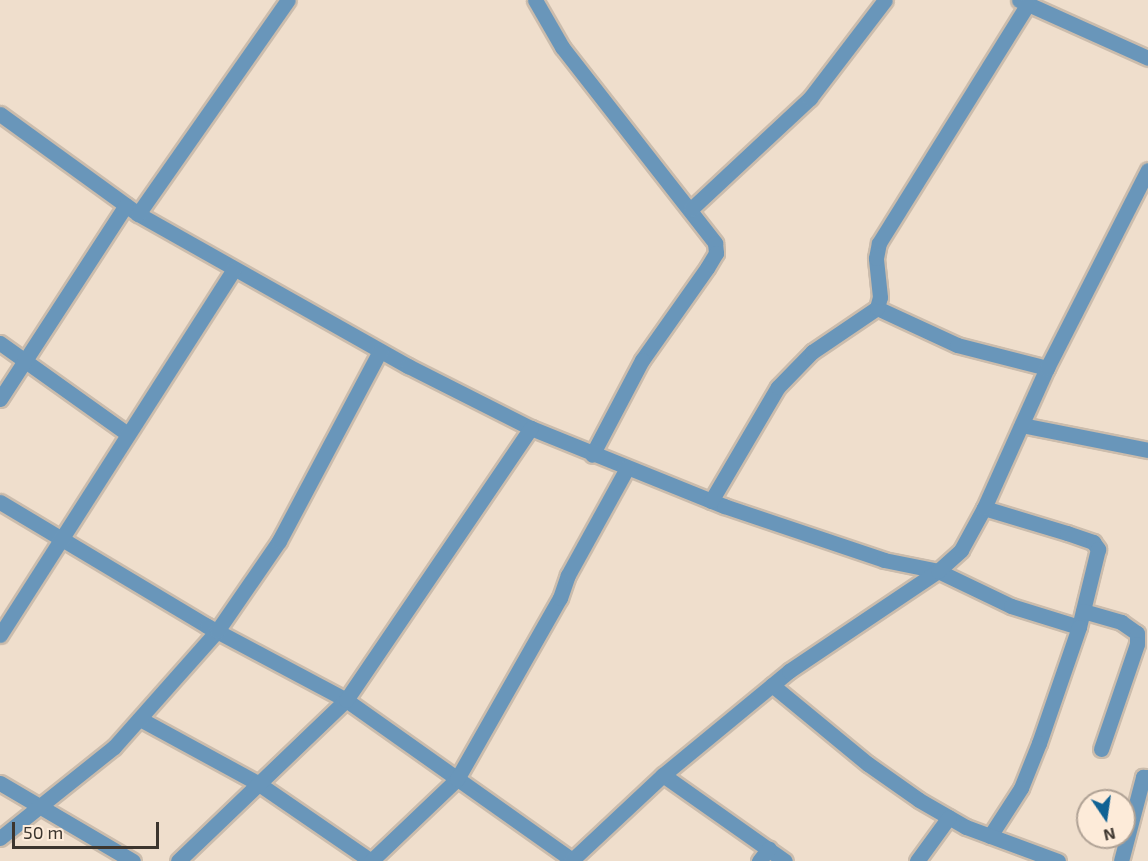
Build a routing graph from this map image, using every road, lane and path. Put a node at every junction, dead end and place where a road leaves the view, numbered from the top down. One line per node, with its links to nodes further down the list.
1 (288, 0): 8 (street)
2 (535, 0): 9 (street)
3 (885, 0): 9 (street)
4 (1023, 2): 5 (street); 11 (street)
5 (1148, 58)
6 (0, 114): 8 (street)
7 (1148, 170): 15 (street)
8 (132, 209): 10 (street); 14 (street)
9 (691, 209): 21 (street)
10 (233, 270): 13 (street); 19 (street)
11 (877, 308): 15 (street); 23 (street)
12 (0, 343): 14 (street)
13 (380, 351): 18 (street); 30 (street)
14 (24, 360): 16 (street); 19 (street)
15 (1047, 368): 17 (street)
16 (0, 399)
17 (1022, 425): 20 (street); 25 (street)
18 (531, 428): 21 (street); 33 (street)
19 (126, 433): 26 (street)
20 (1148, 450)
21 (592, 454): 22 (street)
22 (627, 468): 23 (street); 38 (street)
23 (711, 501): 27 (street)
24 (0, 502): 26 (street)
25 (984, 508): 27 (street); 28 (street)
26 (64, 538): 30 (street); 31 (street)
27 (938, 571): 29 (street); 32 (street)
28 (1083, 611): 29 (street); 35 (street)
29 (1079, 627): 43 (street)
30 (217, 631): 33 (street); 34 (street)
31 (0, 634)
32 (772, 685): 36 (street); 42 (street)
33 (346, 700): 38 (street); 40 (street)
34 (140, 719): 40 (street); 41 (street)
35 (1101, 749)
36 (663, 775): 45 (street); 49 (street)
37 (1148, 777): 54 (street)
38 (457, 779): 48 (street); 49 (street)
39 (0, 783): 41 (street)
40 (259, 784): 47 (street); 48 (street)
41 (39, 808): 44 (street); 46 (street)
42 (949, 817): 43 (street); 52 (street)
43 (990, 836): 53 (street)
44 (0, 838)
45 (769, 848): 50 (street); 51 (street)
46 (133, 861)
47 (178, 861)
48 (371, 861)
49 (572, 861)
50 (759, 861)
51 (785, 861)
52 (917, 861)
53 (1058, 861)
54 (1121, 861)

